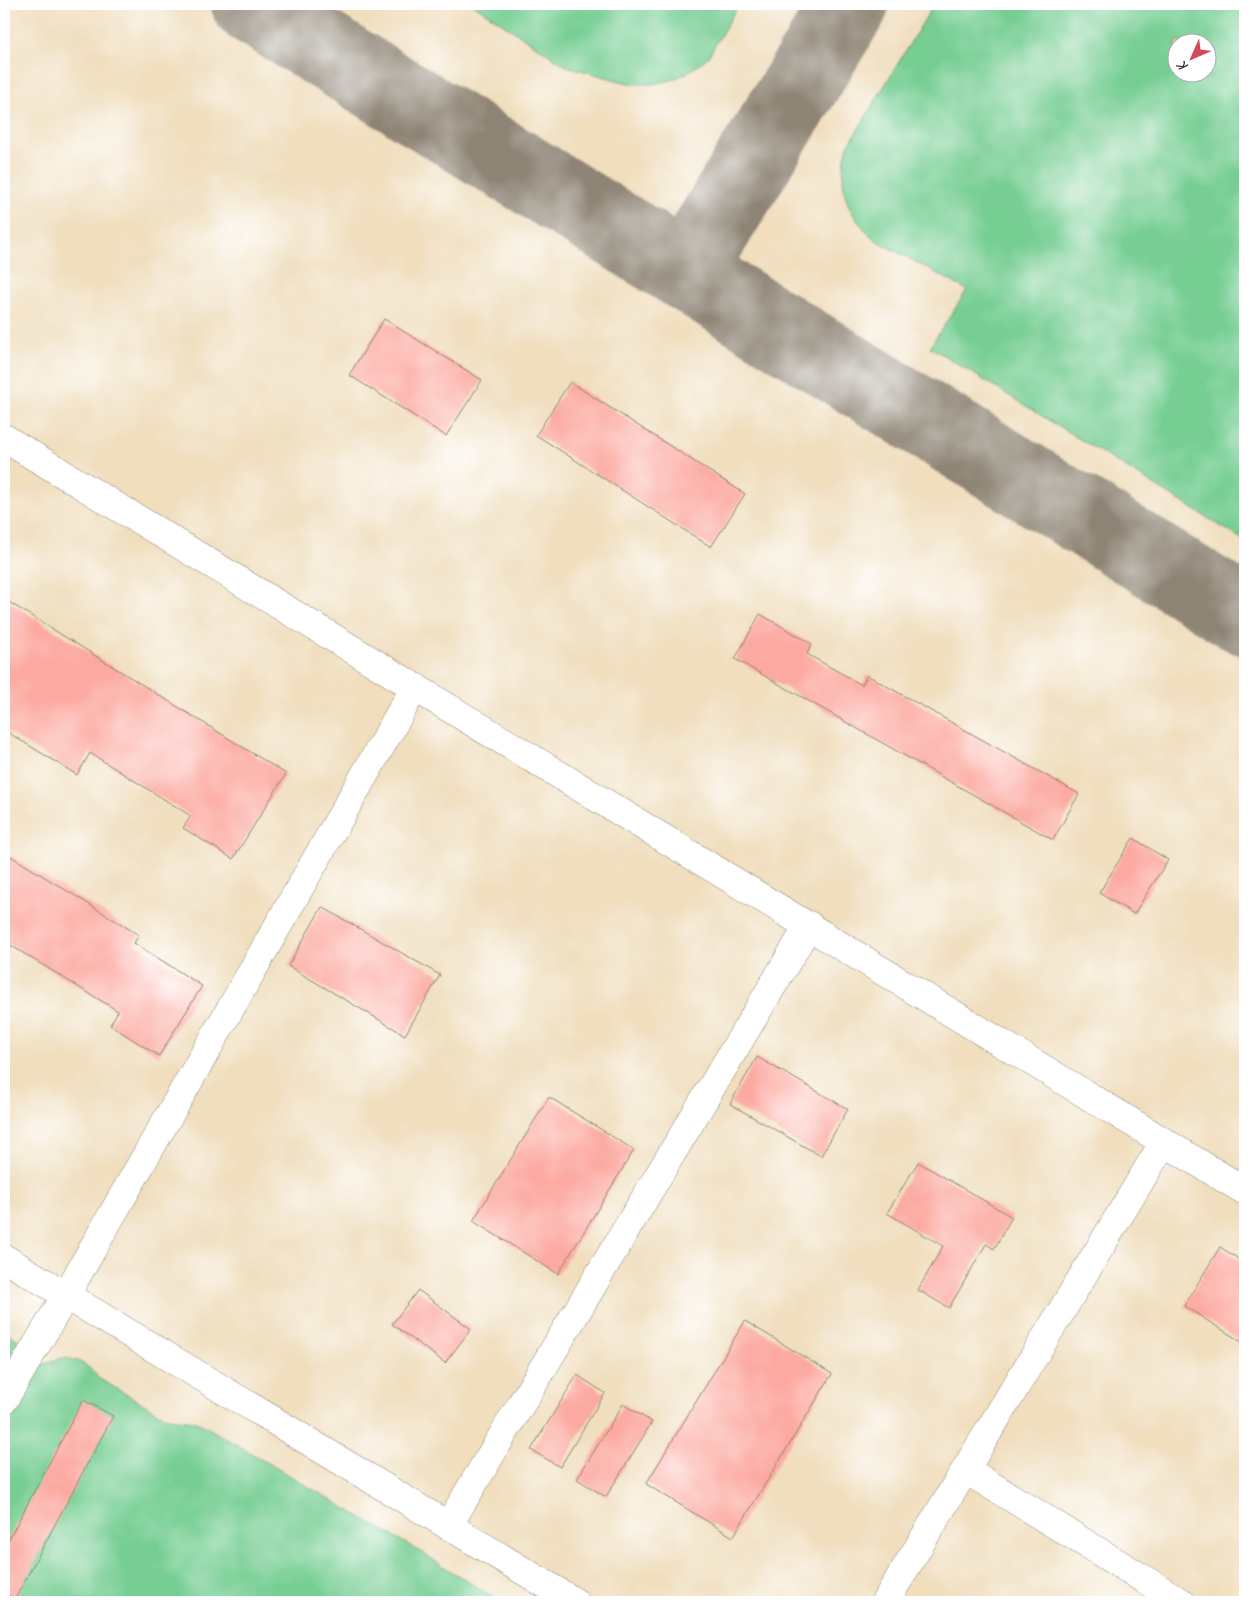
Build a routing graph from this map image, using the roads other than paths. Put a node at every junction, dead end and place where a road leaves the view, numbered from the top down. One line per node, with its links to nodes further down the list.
1 (4, 438): 2 (lane)
2 (415, 687): 3 (lane); 7 (lane)
3 (809, 925): 4 (lane); 10 (lane)
4 (1164, 1142): 5 (lane); 9 (lane)
5 (1245, 1191)
6 (4, 1258): 7 (lane)
7 (66, 1295): 8 (lane); 10 (lane)
8 (4, 1400)
9 (966, 1470): 12 (lane); 13 (lane)
10 (448, 1526): 11 (lane)
11 (575, 1602)
12 (886, 1602)
13 (1181, 1602)

